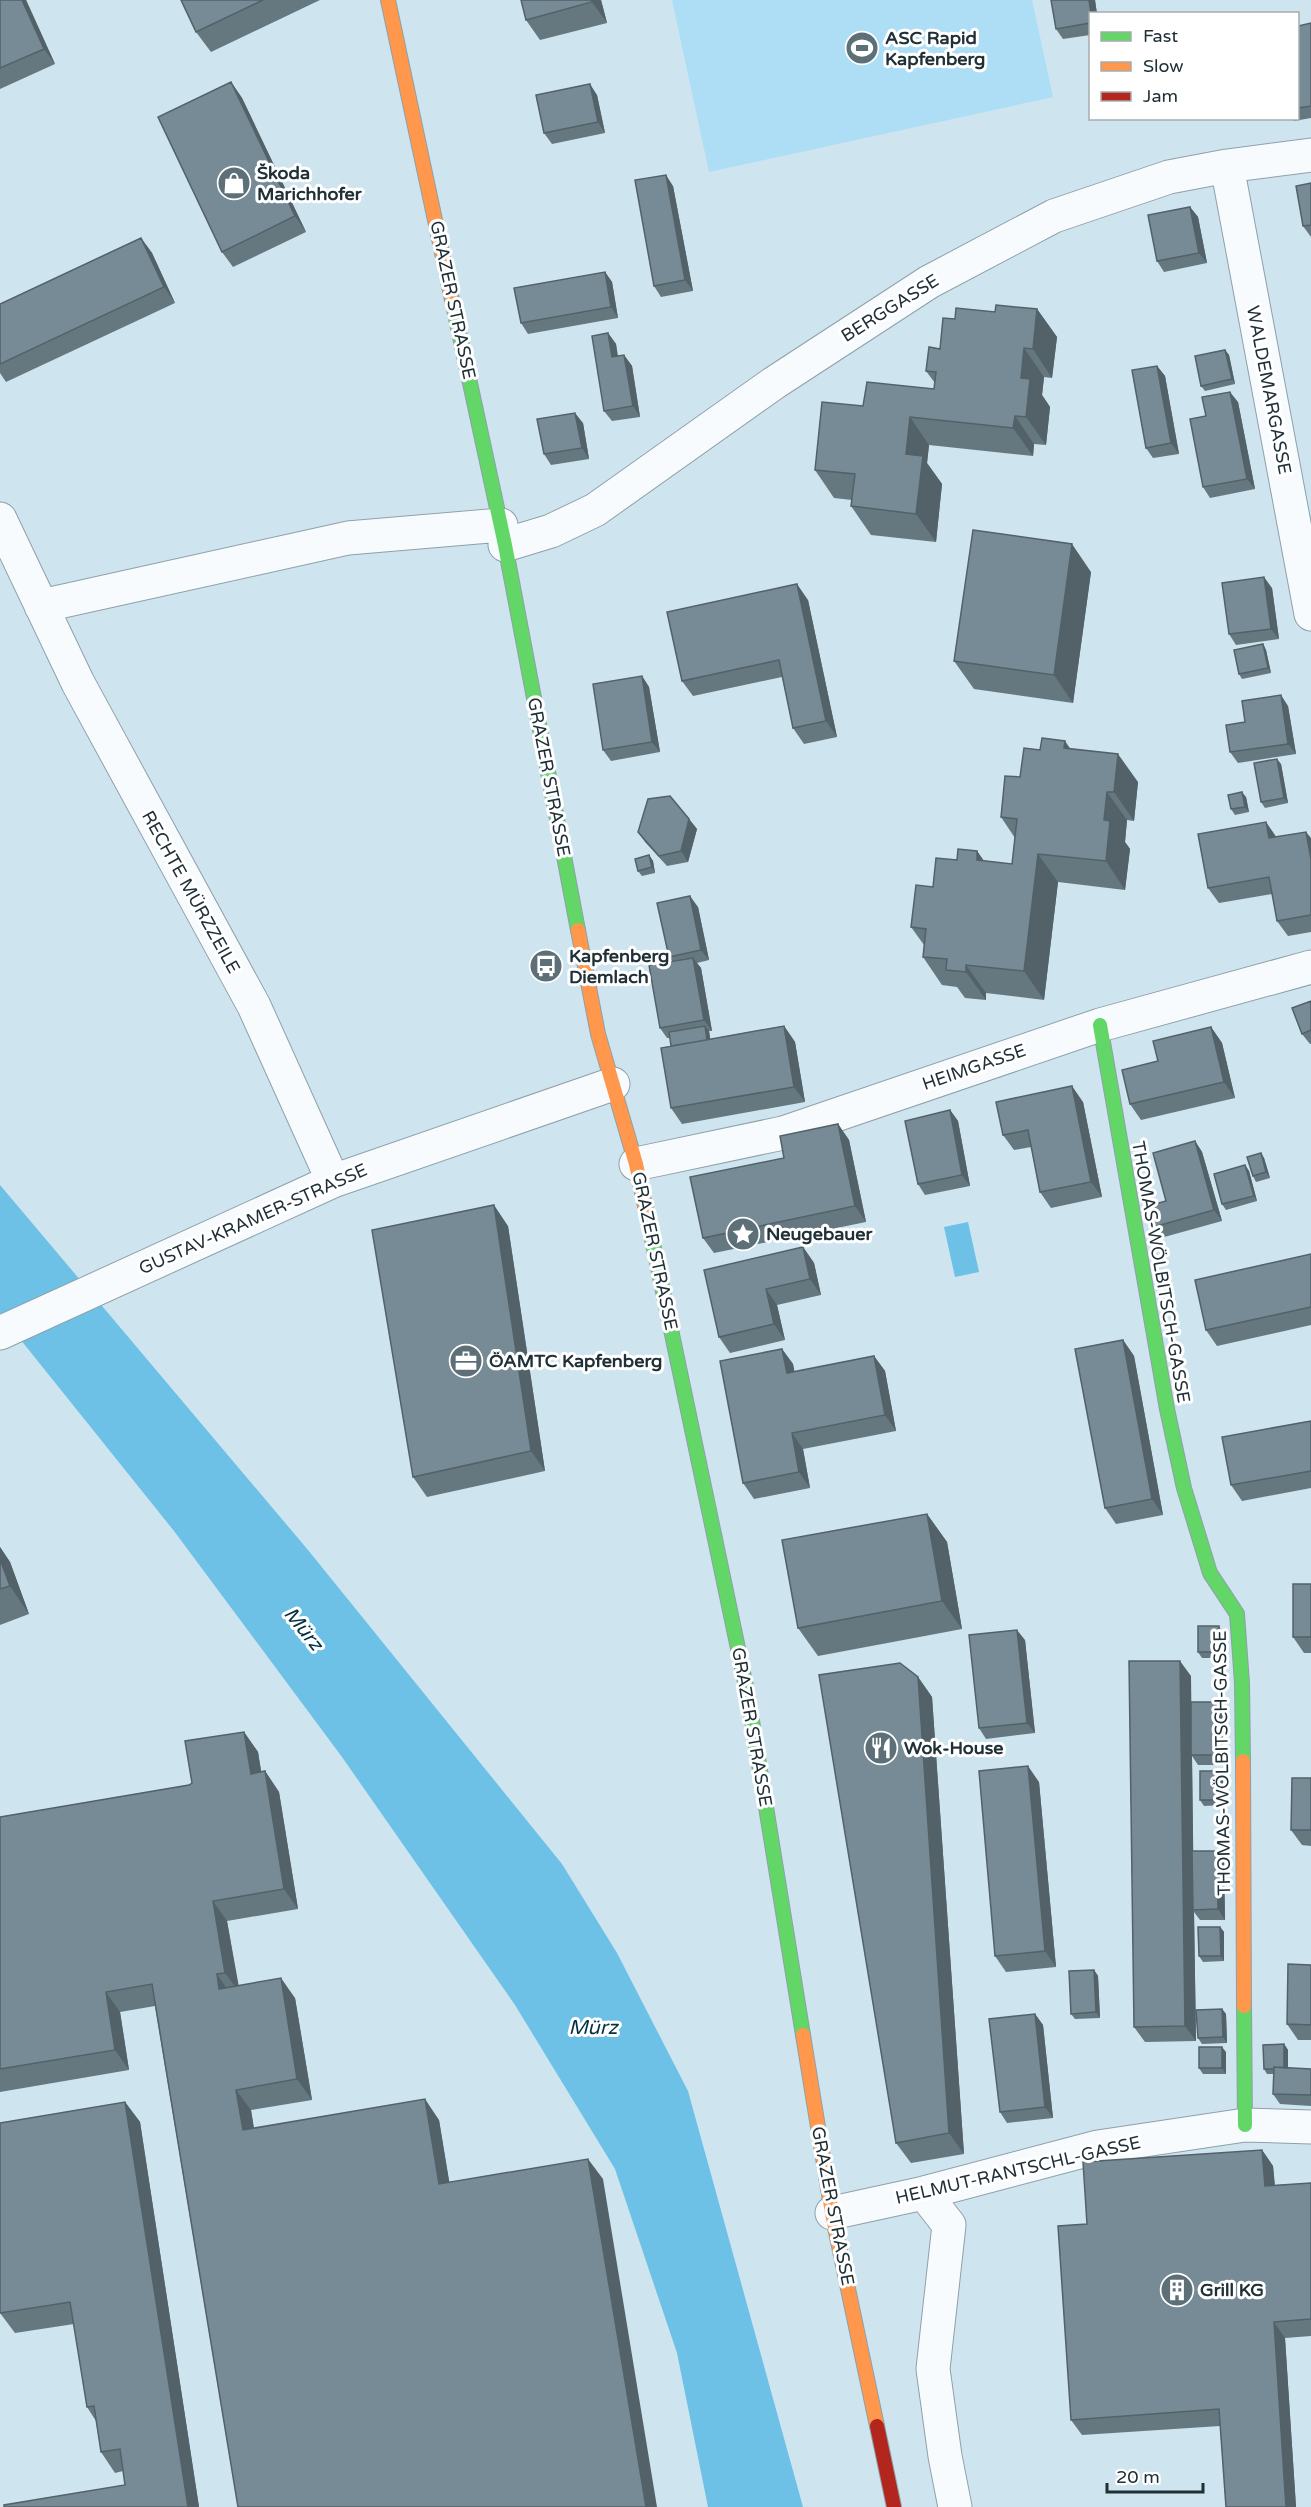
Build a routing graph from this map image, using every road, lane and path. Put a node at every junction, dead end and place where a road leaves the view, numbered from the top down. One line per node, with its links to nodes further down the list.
1 (388, 0): 5 (main road, GRAZER STRASSE)
2 (1311, 154): 3 (street, BERGGASSE)
3 (1227, 166): 5 (street, BERGGASSE); 7 (street, WALDEMARGASSE)
4 (0, 519): 6 (street, RECHTE MÜRZZEILE)
5 (503, 535): 6 (street); 10 (main road, GRAZER STRASSE)
6 (41, 606): 12 (street, RECHTE MÜRZZEILE)
7 (1311, 614)
8 (1311, 967): 9 (street, HEIMGASSE)
9 (1100, 1025): 11 (street, HEIMGASSE); 14 (main road, THOMAS-WÖLBITSCH-GASSE)
10 (613, 1084): 11 (main road, GRAZER STRASSE); 12 (street, GUSTAV-KRAMER-STRASSE)
11 (636, 1164): 17 (main road, GRAZER STRASSE)
12 (333, 1181): 13 (street, GUSTAV-KRAMER-STRASSE)
13 (0, 1333)
14 (1245, 2125): 15 (street, HELMUT-RANTSCHL-GASSE); 16 (street, HELMUT-RANTSCHL-GASSE)
15 (1311, 2127)
16 (924, 2193): 17 (street, HELMUT-RANTSCHL-GASSE); 19 (street)
17 (832, 2213): 18 (main road, GRAZER STRASSE)
18 (894, 2507)
19 (955, 2507)

